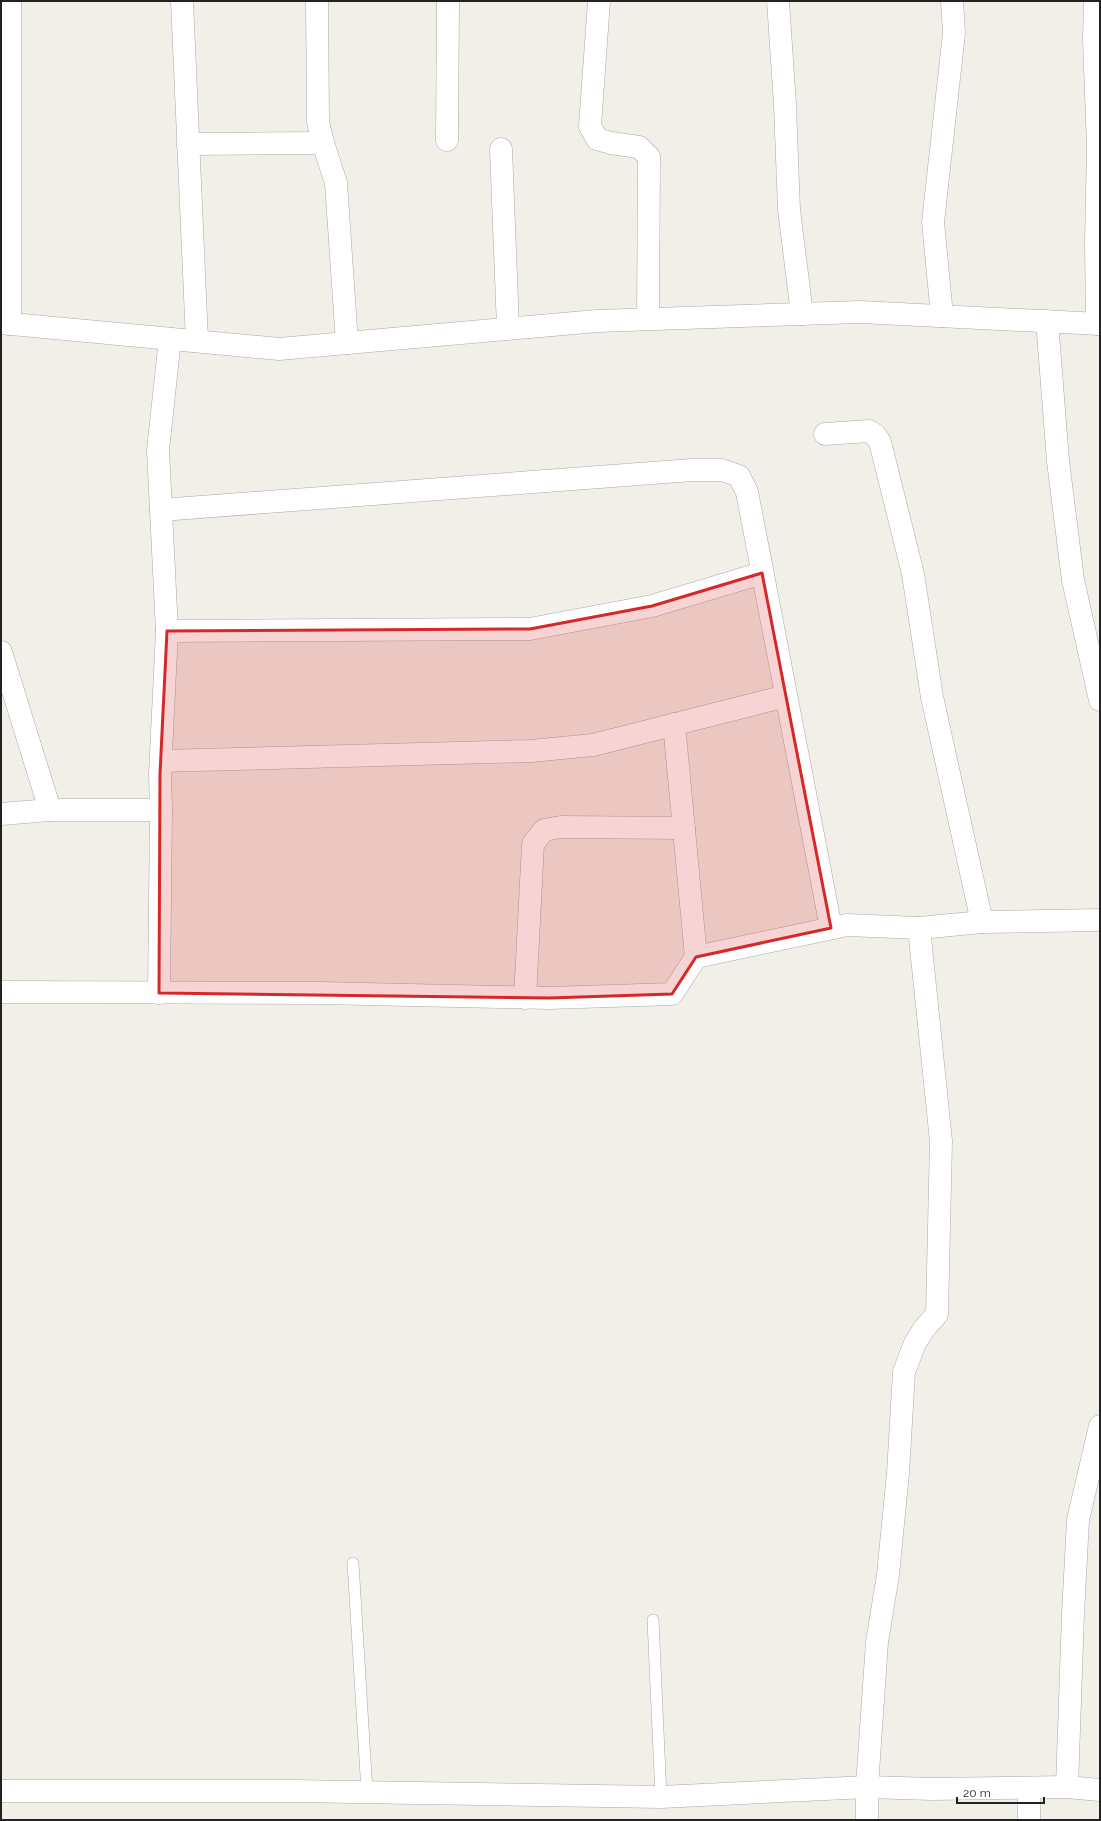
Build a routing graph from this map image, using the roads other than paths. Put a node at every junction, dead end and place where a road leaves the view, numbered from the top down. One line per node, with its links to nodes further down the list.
1 (10, 1): 17 (street)
2 (182, 1): 11 (street)
3 (317, 1): 10 (street)
4 (448, 1): 9 (street)
5 (599, 1): 15 (street)
6 (778, 1): 13 (street)
7 (952, 1): 14 (street)
8 (1095, 1): 18 (street)
9 (447, 140)
10 (323, 143): 11 (street); 22 (street)
11 (188, 144): 21 (street)
12 (501, 149): 19 (street)
13 (802, 314): 14 (street); 15 (street)
14 (942, 316): 16 (street)
15 (648, 319): 19 (street)
16 (1047, 321): 18 (street); 29 (street)
17 (6, 324): 20 (street)
18 (1098, 324)
19 (508, 328): 22 (street)
20 (170, 339): 21 (street); 24 (street)
21 (197, 341): 22 (street)
22 (347, 343)
23 (825, 434): 37 (street)
24 (161, 510): 25 (street); 26 (street)
25 (762, 573): 26 (street); 28 (street)
26 (167, 632): 31 (street)
27 (1, 652): 32 (street)
28 (786, 696): 30 (street); 38 (street)
29 (1100, 700)
30 (674, 724): 31 (street); 35 (street)
31 (161, 761): 33 (street)
32 (50, 810): 33 (street); 34 (street)
33 (161, 810): 42 (street)
34 (1, 814)
35 (684, 828): 40 (street); 43 (street)
36 (1100, 920): 37 (street)
37 (982, 922): 39 (street)
38 (831, 928): 39 (street); 40 (street)
39 (919, 928): 47 (street)
40 (696, 957): 43 (street)
41 (1, 992): 42 (street)
42 (159, 993): 43 (street)
43 (525, 998)
44 (1100, 1426): 48 (street)
45 (353, 1563): 52 (lane)
46 (653, 1620): 53 (lane)
47 (868, 1787): 49 (street); 53 (street); 54 (street)
48 (1067, 1787): 49 (street); 50 (street)
49 (1029, 1788): 55 (street)
50 (1100, 1790)
51 (1, 1792): 52 (street)
52 (367, 1792): 53 (street)
53 (661, 1797)
54 (867, 1820)
55 (1028, 1820)

